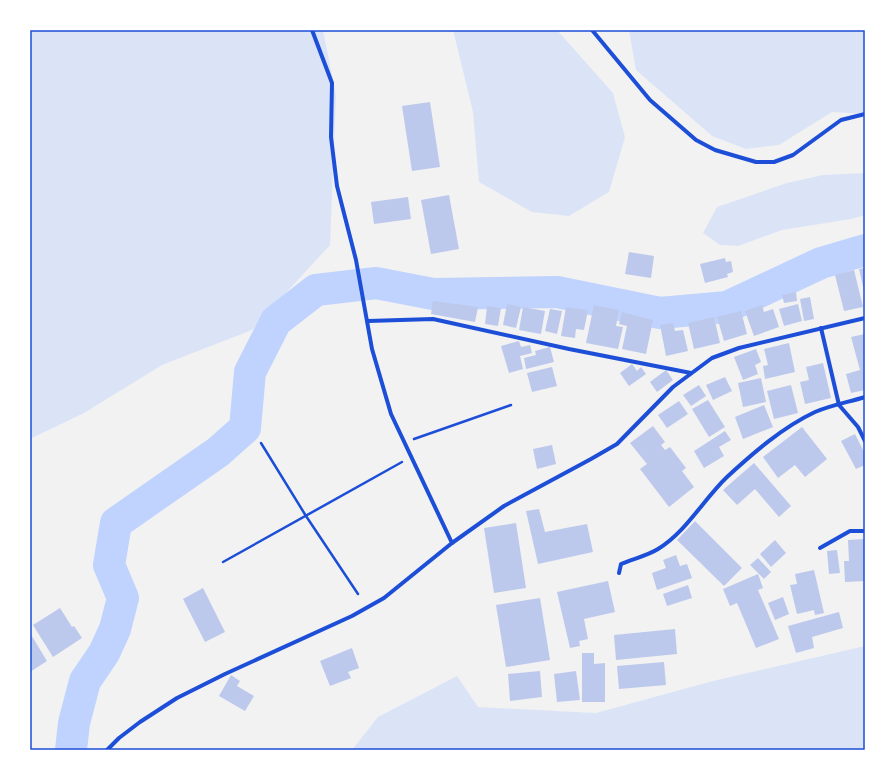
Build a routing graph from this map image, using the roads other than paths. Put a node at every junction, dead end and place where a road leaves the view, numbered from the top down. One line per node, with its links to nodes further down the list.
1 (312, 30): 5 (street)
2 (592, 30): 3 (street)
3 (865, 114)
4 (865, 318): 6 (street)
5 (368, 321): 7 (street); 12 (street)
6 (821, 328): 7 (street); 9 (street)
7 (691, 373): 12 (street)
8 (865, 397): 9 (street)
9 (839, 405): 10 (street); 14 (street)
10 (865, 441)
11 (865, 531): 13 (street)
12 (452, 543): 15 (street)
13 (820, 548)
14 (619, 573)
15 (107, 750)

